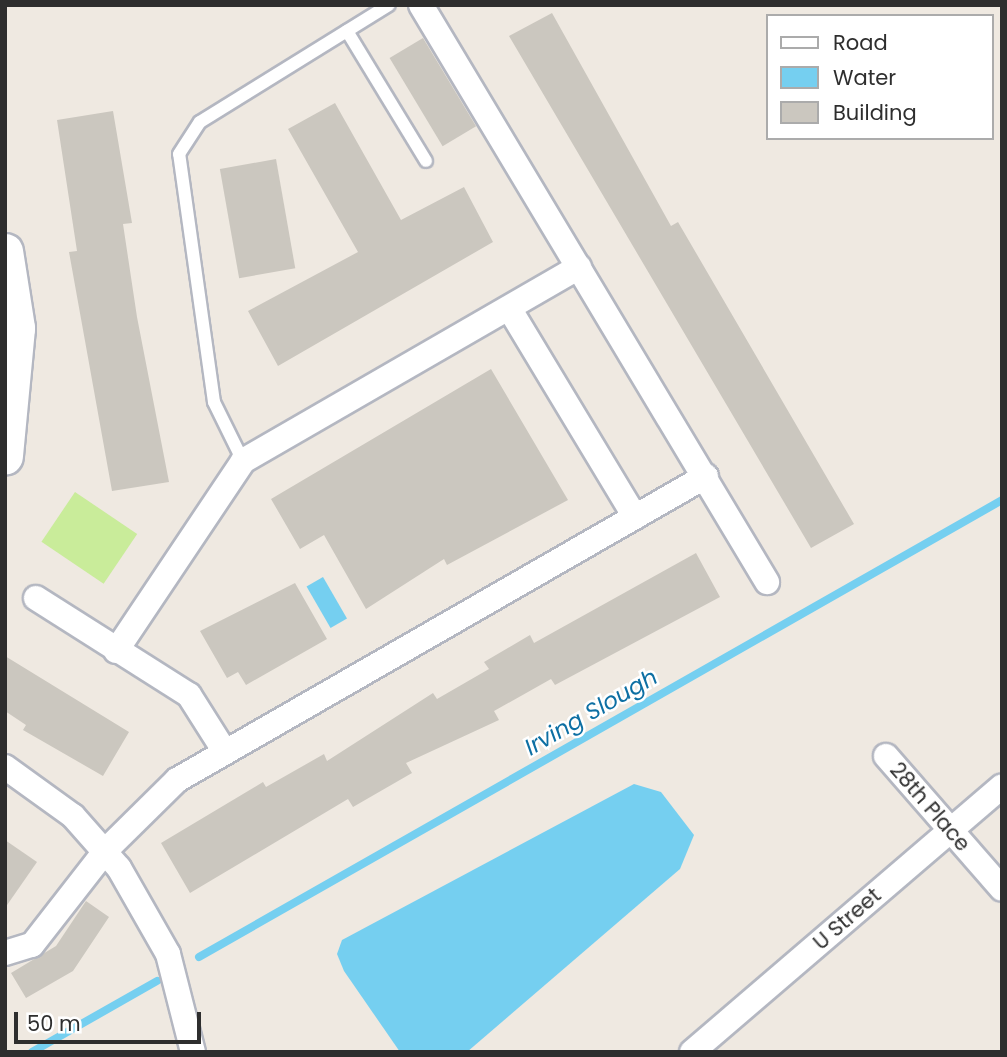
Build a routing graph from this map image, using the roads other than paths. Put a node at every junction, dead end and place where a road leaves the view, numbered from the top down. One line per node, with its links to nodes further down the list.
1 (390, 5): 3 (lane)
2 (421, 5): 6 (street)
3 (347, 31): 4 (lane); 9 (lane)
4 (426, 161)
5 (5, 251): 8 (street)
6 (579, 267): 7 (street); 10 (street)
7 (509, 308): 9 (street); 11 (street)
8 (5, 456)
9 (243, 461): 14 (street)
10 (706, 476): 11 (street); 12 (street)
11 (635, 517): 15 (street)
12 (768, 582)
13 (36, 598): 14 (street)
14 (116, 651): 15 (street)
15 (225, 752): 20 (street)
16 (886, 756): 19 (street, 28th Place)
17 (5, 767): 20 (street)
18 (1002, 786): 19 (street, U Street)
19 (950, 830): 21 (street, 28th Place); 24 (street, U Street)
20 (106, 850): 22 (street); 23 (street)
21 (1002, 889)
22 (5, 953)
23 (193, 1052)
24 (692, 1052)

